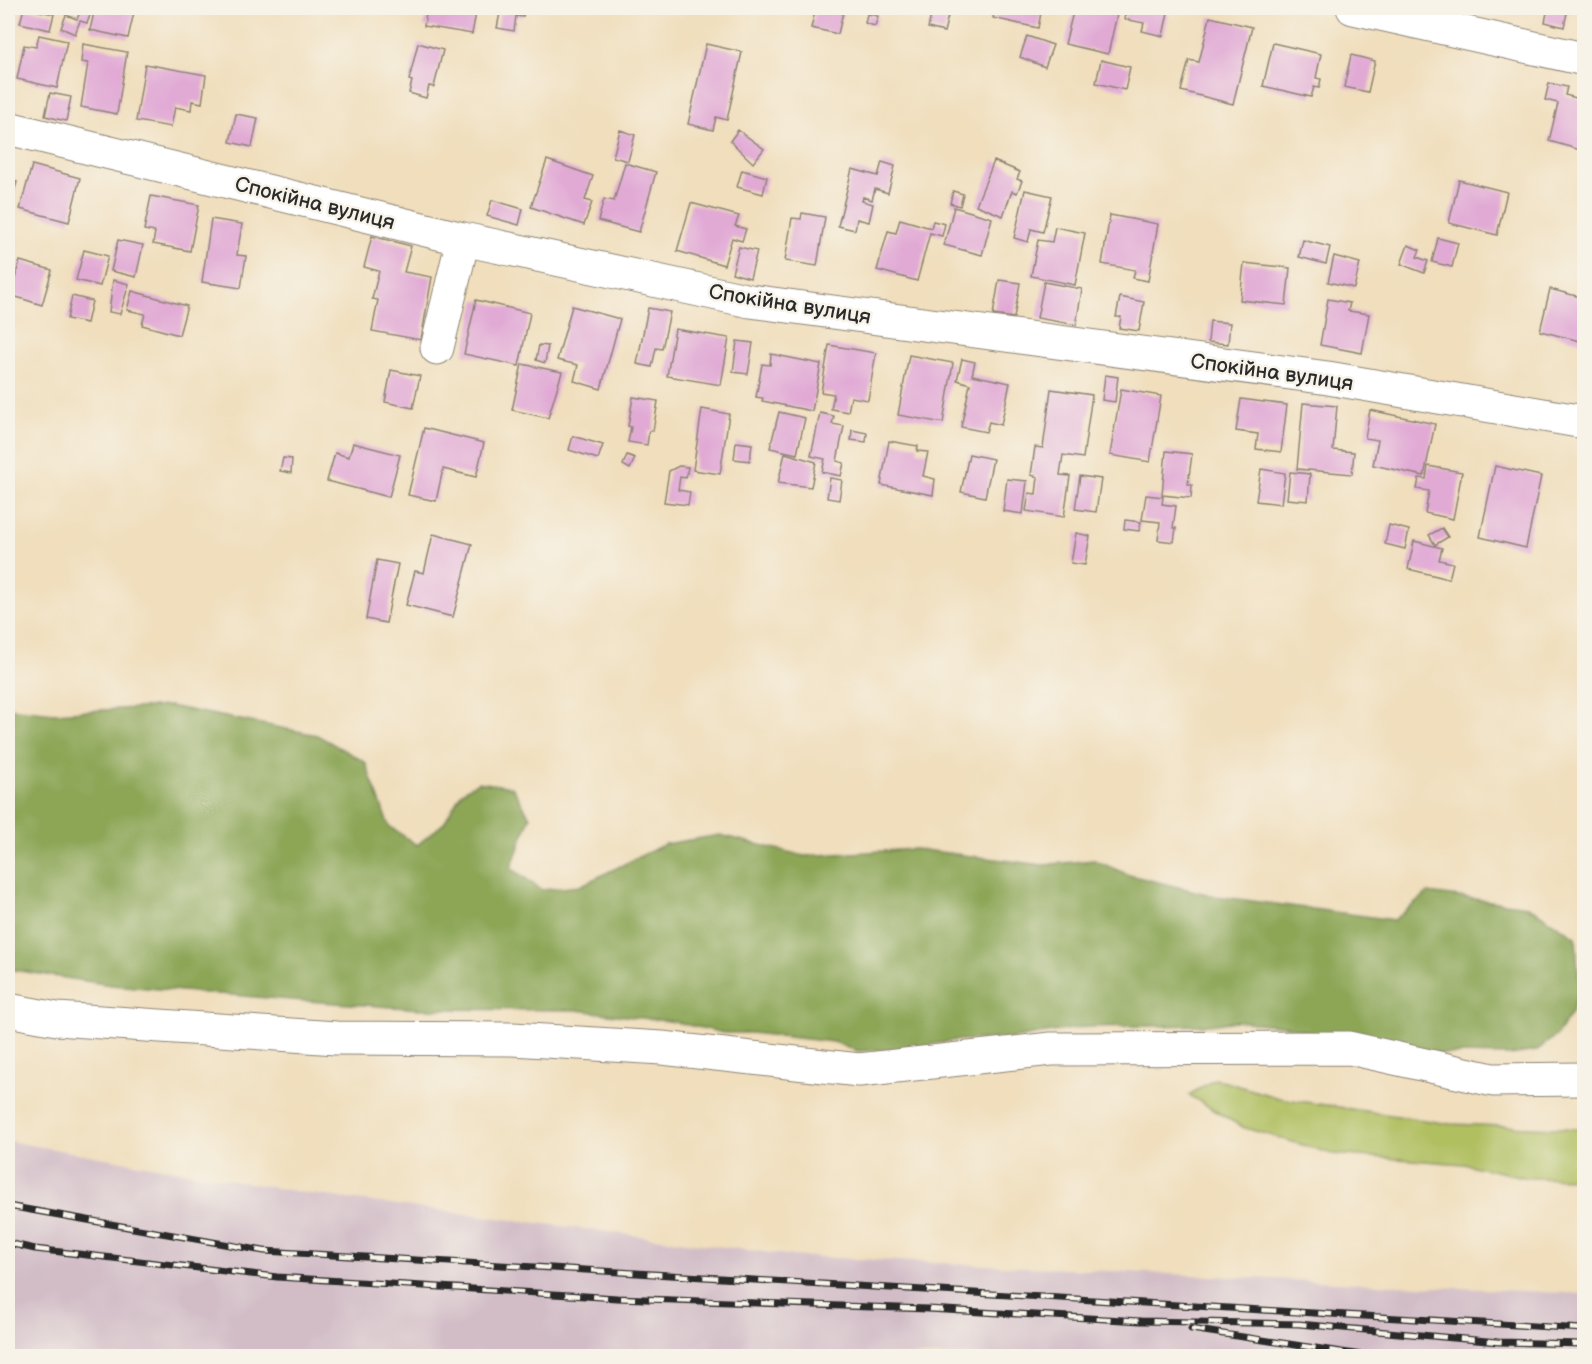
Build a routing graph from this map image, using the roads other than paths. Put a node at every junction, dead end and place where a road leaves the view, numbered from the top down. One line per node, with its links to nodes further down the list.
1 (1353, 8): 2 (street)
2 (1584, 59)
3 (8, 128): 4 (street, Спокійна вулиця)
4 (463, 239): 5 (street); 6 (street, Спокійна вулиця)
5 (437, 348)
6 (1584, 422)
7 (8, 1010): 8 (street)
8 (1584, 1079)

